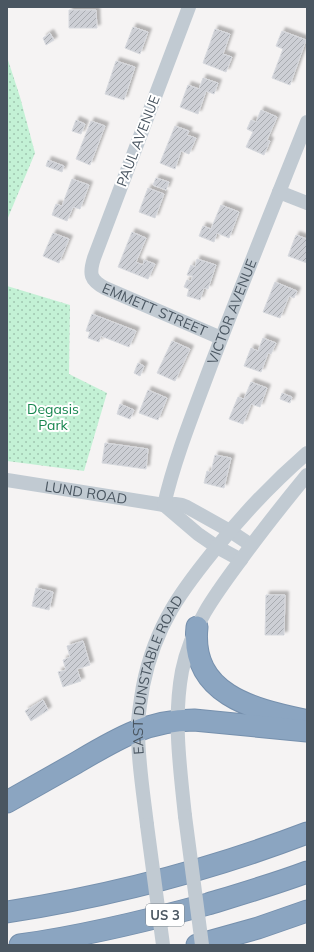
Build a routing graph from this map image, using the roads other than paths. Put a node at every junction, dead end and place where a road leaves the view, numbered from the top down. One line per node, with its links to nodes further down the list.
1 (189, 7): 5 (street, PAUL AVENUE)
2 (307, 122): 3 (street, VICTOR AVENUE)
3 (280, 192): 4 (street); 6 (street, VICTOR AVENUE)
4 (307, 203)
5 (92, 276): 6 (street, EMMETT STREET)
6 (221, 338): 10 (street, VICTOR AVENUE)
7 (307, 453): 11 (street, EAST DUNSTABLE ROAD)
8 (307, 475): 12 (street, EAST DUNSTABLE ROAD)
9 (7, 480): 10 (street, LUND ROAD)
10 (164, 505): 11 (street, LUND ROAD); 13 (street)
11 (230, 531): 12 (street, LUND ROAD); 13 (street, EAST DUNSTABLE ROAD)
12 (251, 545): 14 (street, EAST DUNSTABLE ROAD)
13 (217, 547): 14 (street); 18 (street, EAST DUNSTABLE ROAD)
14 (241, 560): 15 (street, EAST DUNSTABLE ROAD)
15 (197, 627): 16 (street, EAST DUNSTABLE ROAD); 17 (highway)
16 (178, 721): 18 (highway); 19 (highway); 28 (street, EAST DUNSTABLE ROAD, bridge)
17 (307, 721)
18 (138, 730): 20 (highway); 26 (street, EAST DUNSTABLE ROAD, bridge)
19 (307, 731)
20 (7, 802)
21 (307, 833): 24 (highway)
22 (307, 872): 25 (highway, US 3)
23 (307, 911): 27 (highway)
24 (7, 912)
25 (20, 945)
26 (163, 945)
27 (197, 945)
28 (202, 945)

